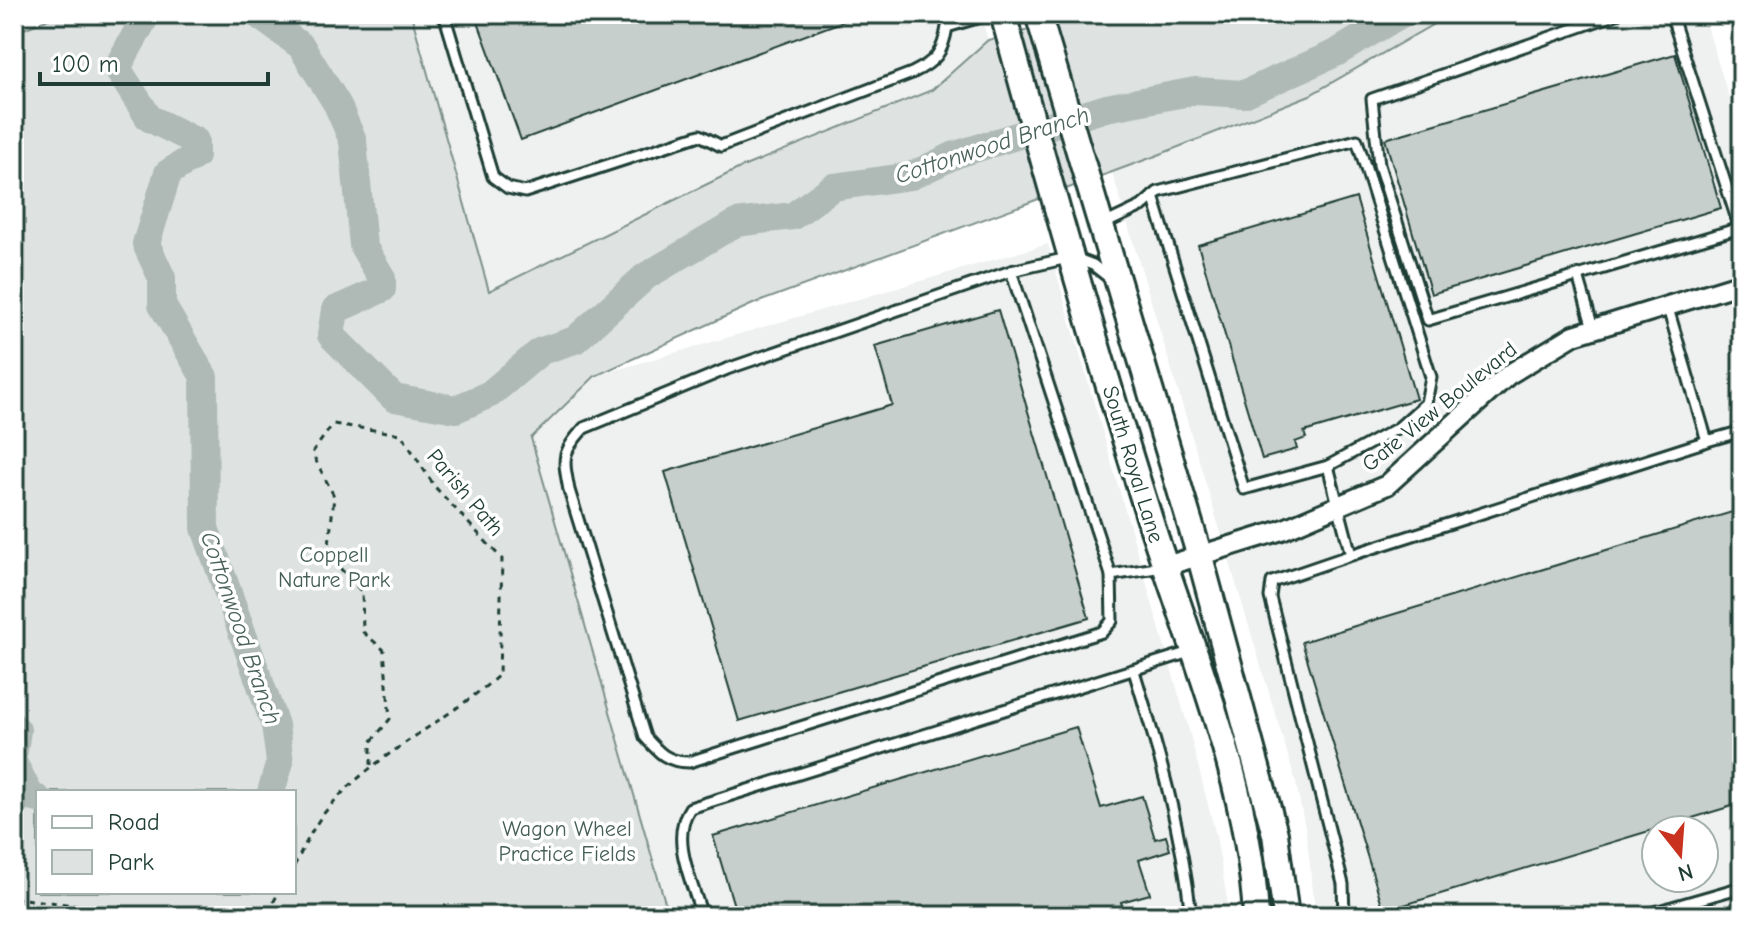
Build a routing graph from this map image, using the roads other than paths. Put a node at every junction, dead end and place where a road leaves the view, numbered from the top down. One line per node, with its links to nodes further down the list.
1 (444, 14): 8 (lane)
2 (943, 14): 8 (lane)
3 (990, 14): 8 (lane)
4 (1003, 14): 12 (main road, South Royal Lane)
5 (1038, 14): 10 (main road, South Royal Lane)
6 (1617, 14): 14 (lane)
7 (1671, 14): 11 (lane)
8 (947, 27)
9 (1153, 196): 10 (lane); 21 (lane); 21 (lane)
10 (1101, 226): 16 (main road, South Royal Lane)
11 (1741, 231): 14 (lane)
12 (1072, 257): 13 (lane); 16 (lane); 25 (main road, South Royal Lane)
13 (1011, 271): 26 (lane); 26 (lane)
14 (1578, 276): 18 (lane)
15 (1742, 283): 17 (street, Gate View Boulevard)
16 (1119, 286): 24 (main road, South Royal Lane)
17 (1667, 305): 18 (street, Gate View Boulevard); 20 (lane)
18 (1593, 328): 22 (street, Gate View Boulevard)
19 (1742, 431): 20 (lane)
20 (1707, 441): 23 (lane)
21 (1328, 466): 22 (lane)
22 (1336, 508): 23 (lane); 24 (street, Gate View Boulevard)
23 (1351, 555): 34 (lane)
24 (1200, 557): 25 (street, Gate View Boulevard); 33 (main road, South Royal Lane)
25 (1166, 566): 26 (lane); 27 (main road, South Royal Lane)
26 (1111, 575)
27 (1193, 651): 28 (lane); 32 (main road, South Royal Lane)
28 (1134, 671): 30 (lane); 31 (lane)
29 (1742, 887): 35 (lane)
30 (702, 916)
31 (1191, 916)
32 (1256, 916)
33 (1286, 916)
34 (1344, 916)
35 (1641, 916)

